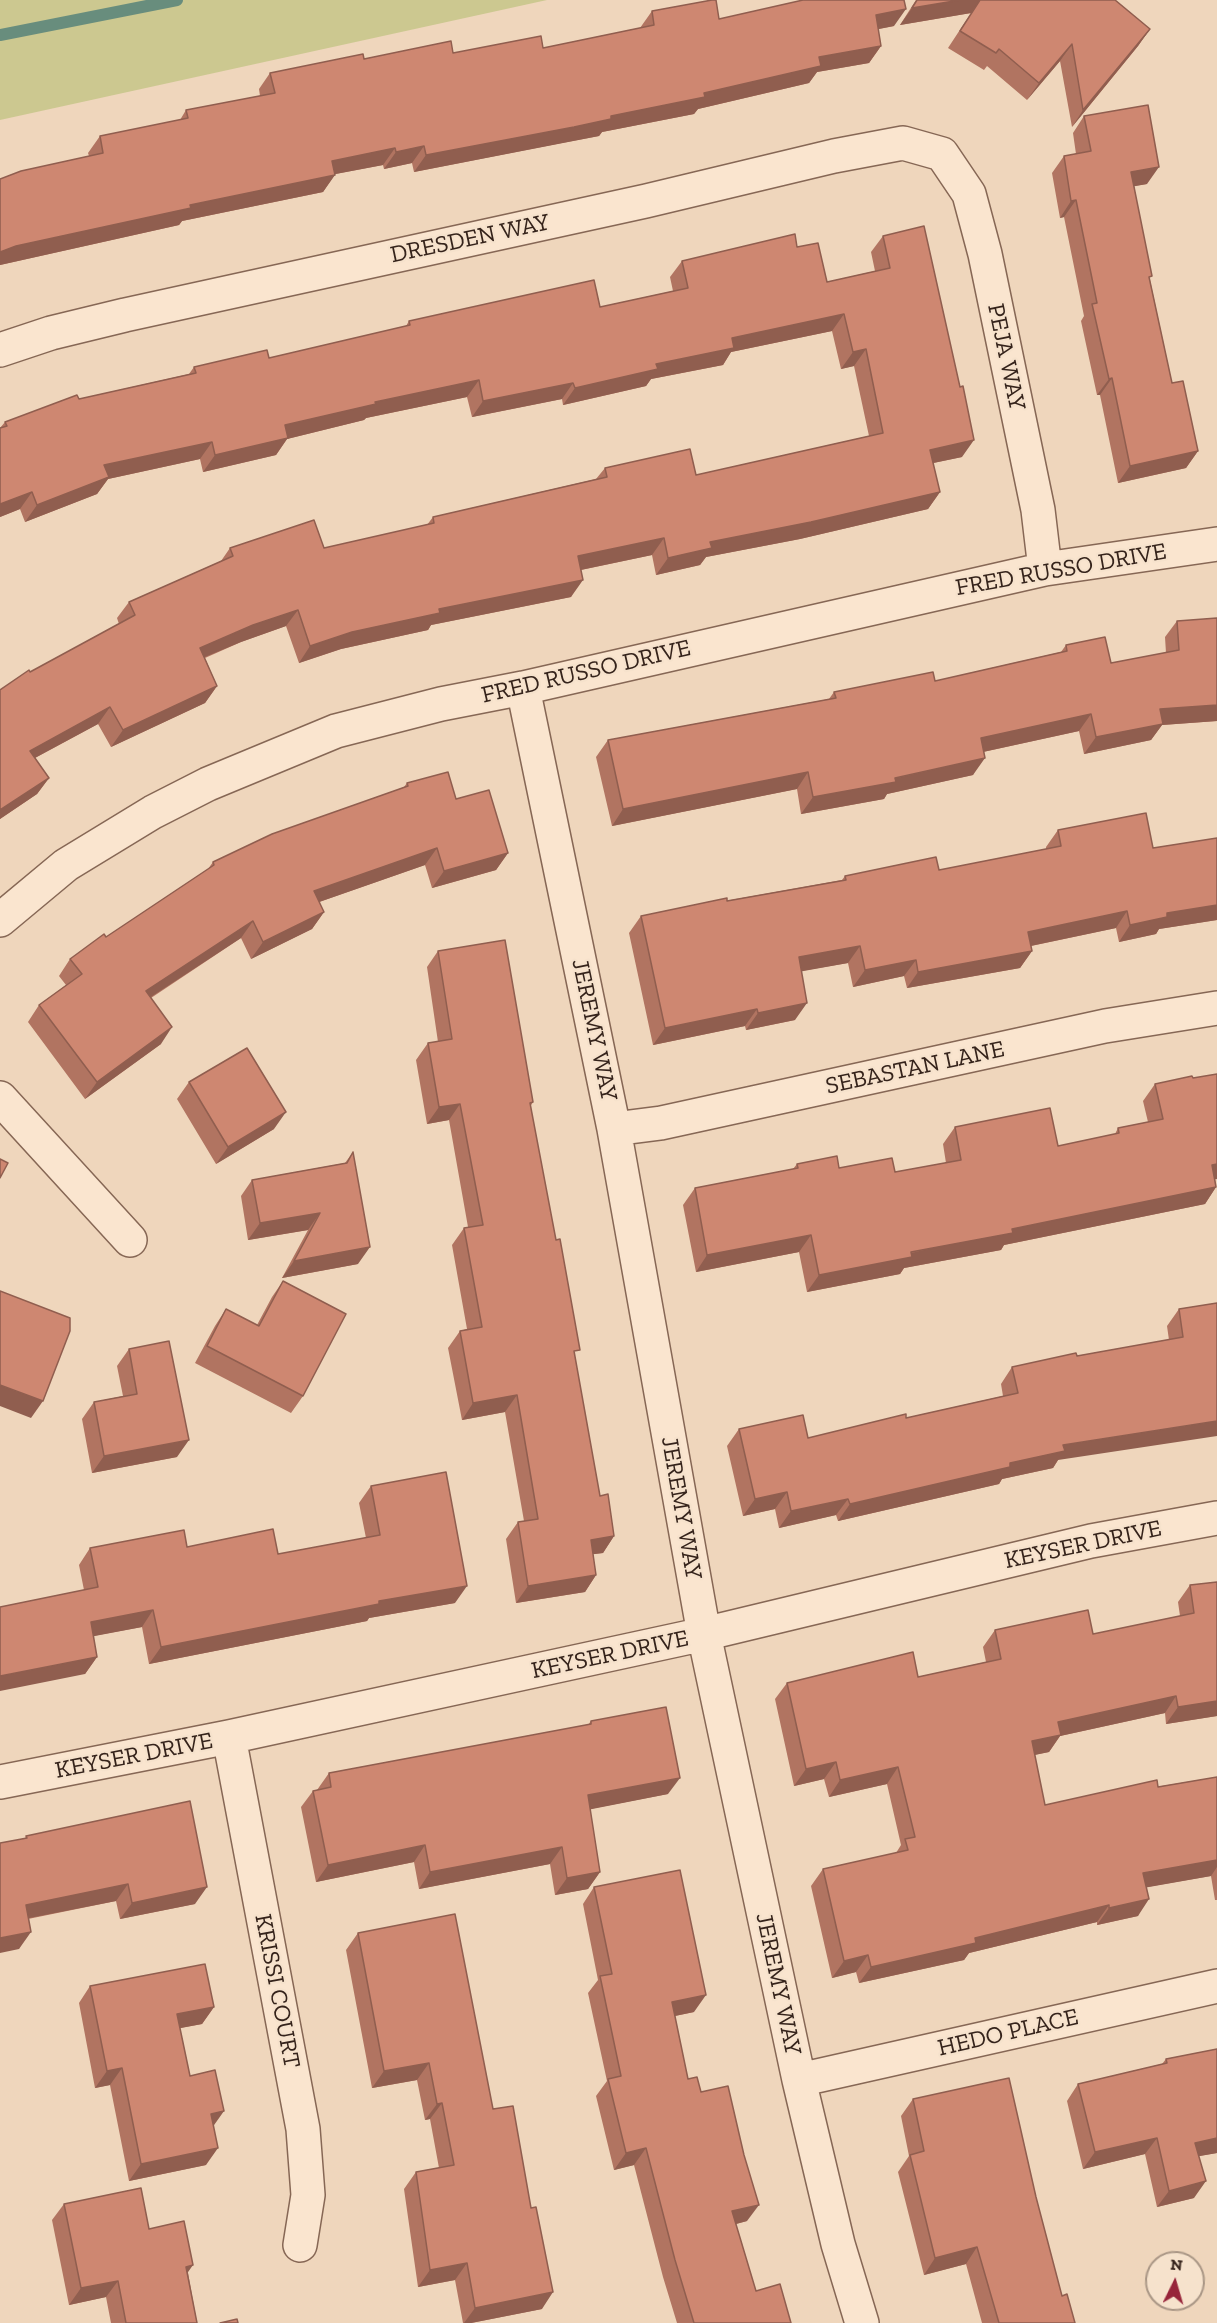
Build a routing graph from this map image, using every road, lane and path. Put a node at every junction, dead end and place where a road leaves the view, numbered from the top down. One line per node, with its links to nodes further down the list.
1 (942, 154): 2 (street, DRESDEN WAY); 4 (street, PEJA WAY)
2 (0, 350)
3 (1217, 544): 4 (street, FRED RUSSO DRIVE)
4 (1045, 569): 5 (street, FRED RUSSO DRIVE)
5 (523, 688): 6 (street, FRED RUSSO DRIVE); 9 (street, JEREMY WAY)
6 (0, 920)
7 (1217, 1008): 9 (street, SEBASTAN LANE)
8 (0, 1098): 10 (street)
9 (614, 1130): 12 (street, JEREMY WAY)
10 (130, 1240)
11 (1217, 1518): 12 (street, KEYSER DRIVE)
12 (704, 1634): 13 (street, KEYSER DRIVE); 16 (street, JEREMY WAY)
13 (229, 1737): 14 (street, KEYSER DRIVE); 17 (street, KRISSI COURT)
14 (0, 1782)
15 (1217, 1986): 16 (street, HEDO PLACE)
16 (799, 2080): 18 (street, JEREMY WAY)
17 (300, 2245)
18 (862, 2323)

